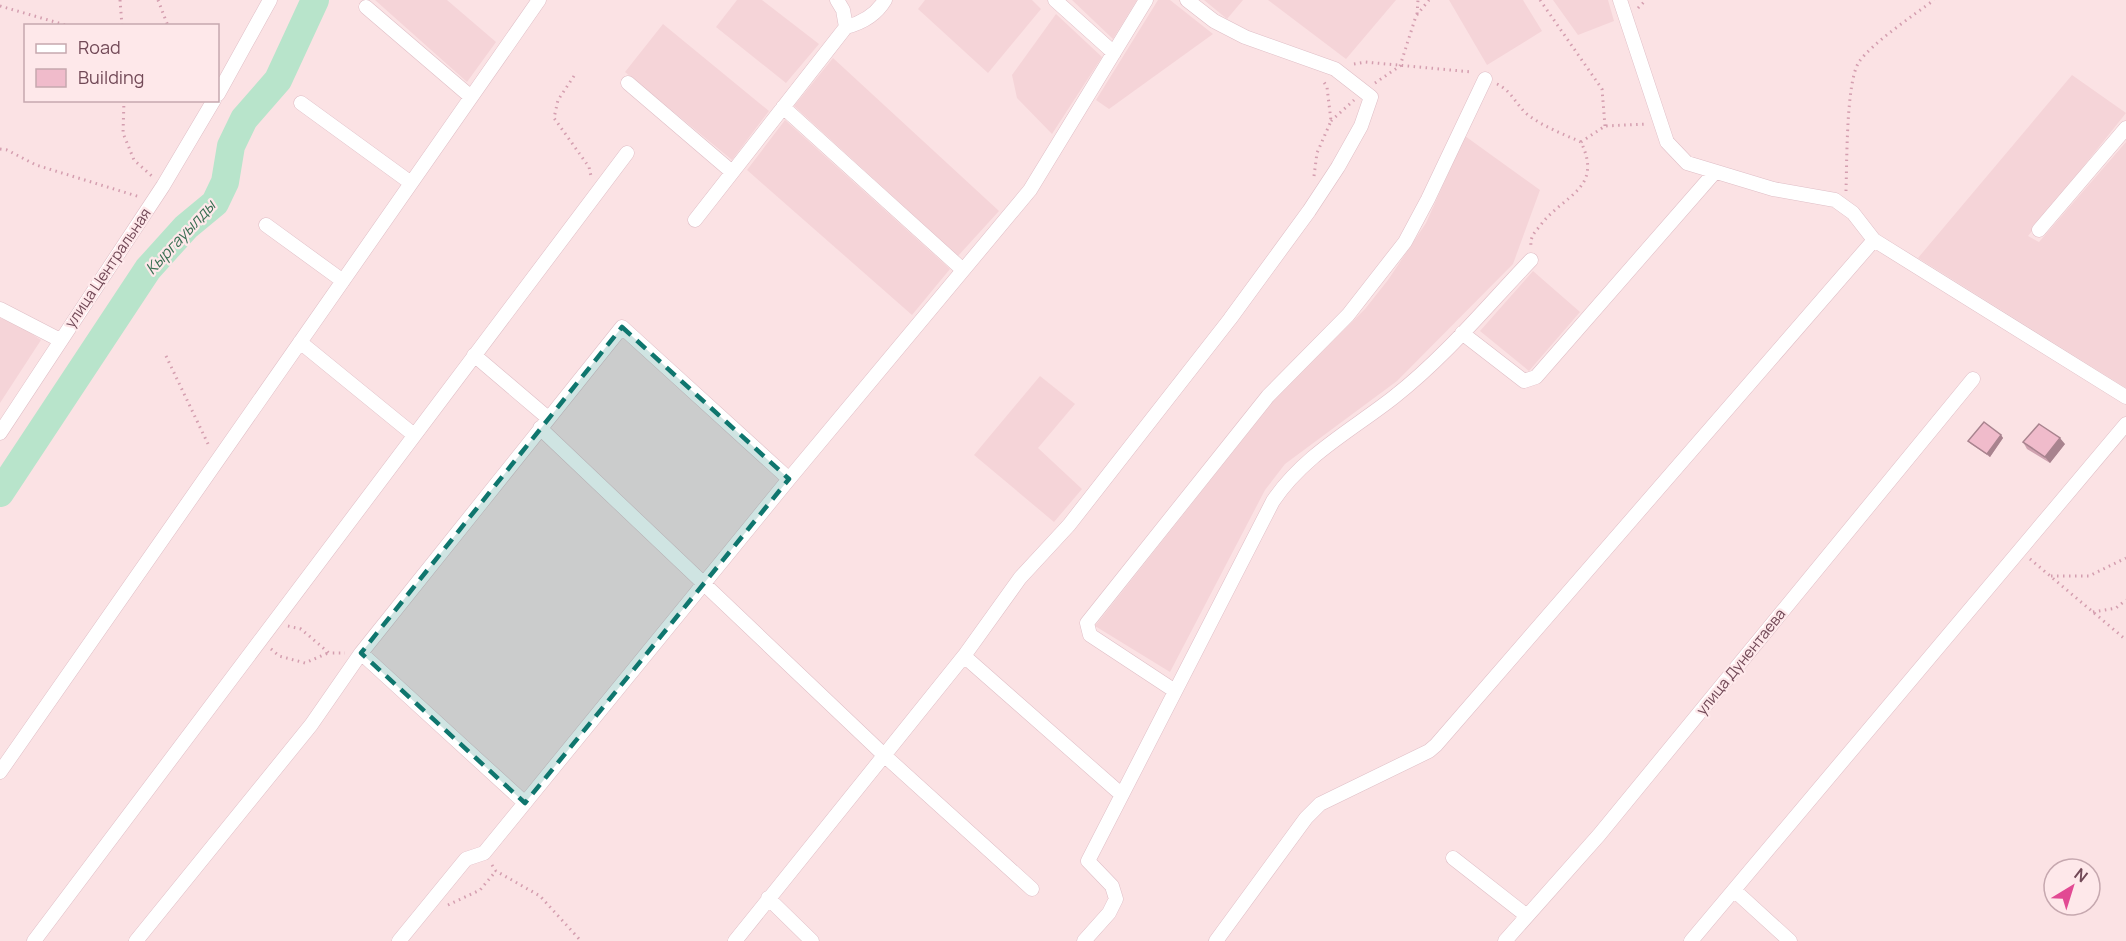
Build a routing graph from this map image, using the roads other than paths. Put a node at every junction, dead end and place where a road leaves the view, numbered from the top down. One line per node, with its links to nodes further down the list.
1 (270, 0): 14 (street)
2 (538, 0): 15 (street)
3 (837, 0): 10 (street)
4 (885, 0): 10 (street)
5 (1055, 0): 11 (street)
6 (1146, 0): 11 (street)
7 (1187, 0): 45 (street)
8 (1620, 0): 22 (street)
9 (366, 7): 15 (street)
10 (846, 27): 18 (street)
11 (1114, 52): 29 (street)
12 (1485, 79): 46 (street)
13 (628, 83): 21 (street)
14 (219, 92)
15 (471, 97): 23 (street)
16 (213, 102): 33 (street, улица Центральная)
17 (301, 103): 23 (street)
18 (783, 107): 21 (street); 29 (street)
19 (2126, 128): 26 (street)
20 (627, 153): 35 (street)
21 (732, 172): 24 (street)
22 (1715, 172): 27 (street); 32 (street)
23 (411, 183): 30 (street)
24 (695, 220)
25 (267, 225): 30 (street)
26 (2038, 230)
27 (1874, 240): 37 (street); 62 (street)
28 (1531, 260): 32 (street)
29 (963, 270): 42 (street)
30 (343, 281): 34 (street)
31 (0, 309): 33 (street)
32 (1462, 333): 46 (street)
33 (60, 340): 40 (street, улица Центральная)
34 (300, 342): 41 (street); 48 (street)
35 (474, 356): 38 (street); 41 (street)
36 (1973, 379): 55 (street, улица Дунентаева)
37 (2126, 397)
38 (544, 423): 42 (street); 43 (street); 44 (street)
39 (2126, 424): 53 (street)
40 (0, 433)
41 (414, 435): 56 (street)
42 (789, 479): 43 (street)
43 (704, 585): 47 (street); 50 (street)
44 (362, 653): 50 (street); 57 (street)
45 (964, 656): 47 (street); 49 (street)
46 (1175, 691): 49 (street)
47 (885, 756): 52 (street); 54 (street)
48 (0, 772)
49 (1122, 795): 61 (street)
50 (525, 802): 58 (street)
51 (1453, 858): 55 (street)
52 (1032, 889)
53 (1734, 890): 64 (street); 65 (street)
54 (768, 898): 59 (street); 60 (street)
55 (1527, 916): 63 (street, улица Дунентаева)
56 (34, 941)
57 (136, 941)
58 (399, 941)
59 (735, 941)
60 (812, 941)
61 (1084, 941)
62 (1216, 941)
63 (1505, 941)
64 (1691, 941)
65 (1790, 941)

